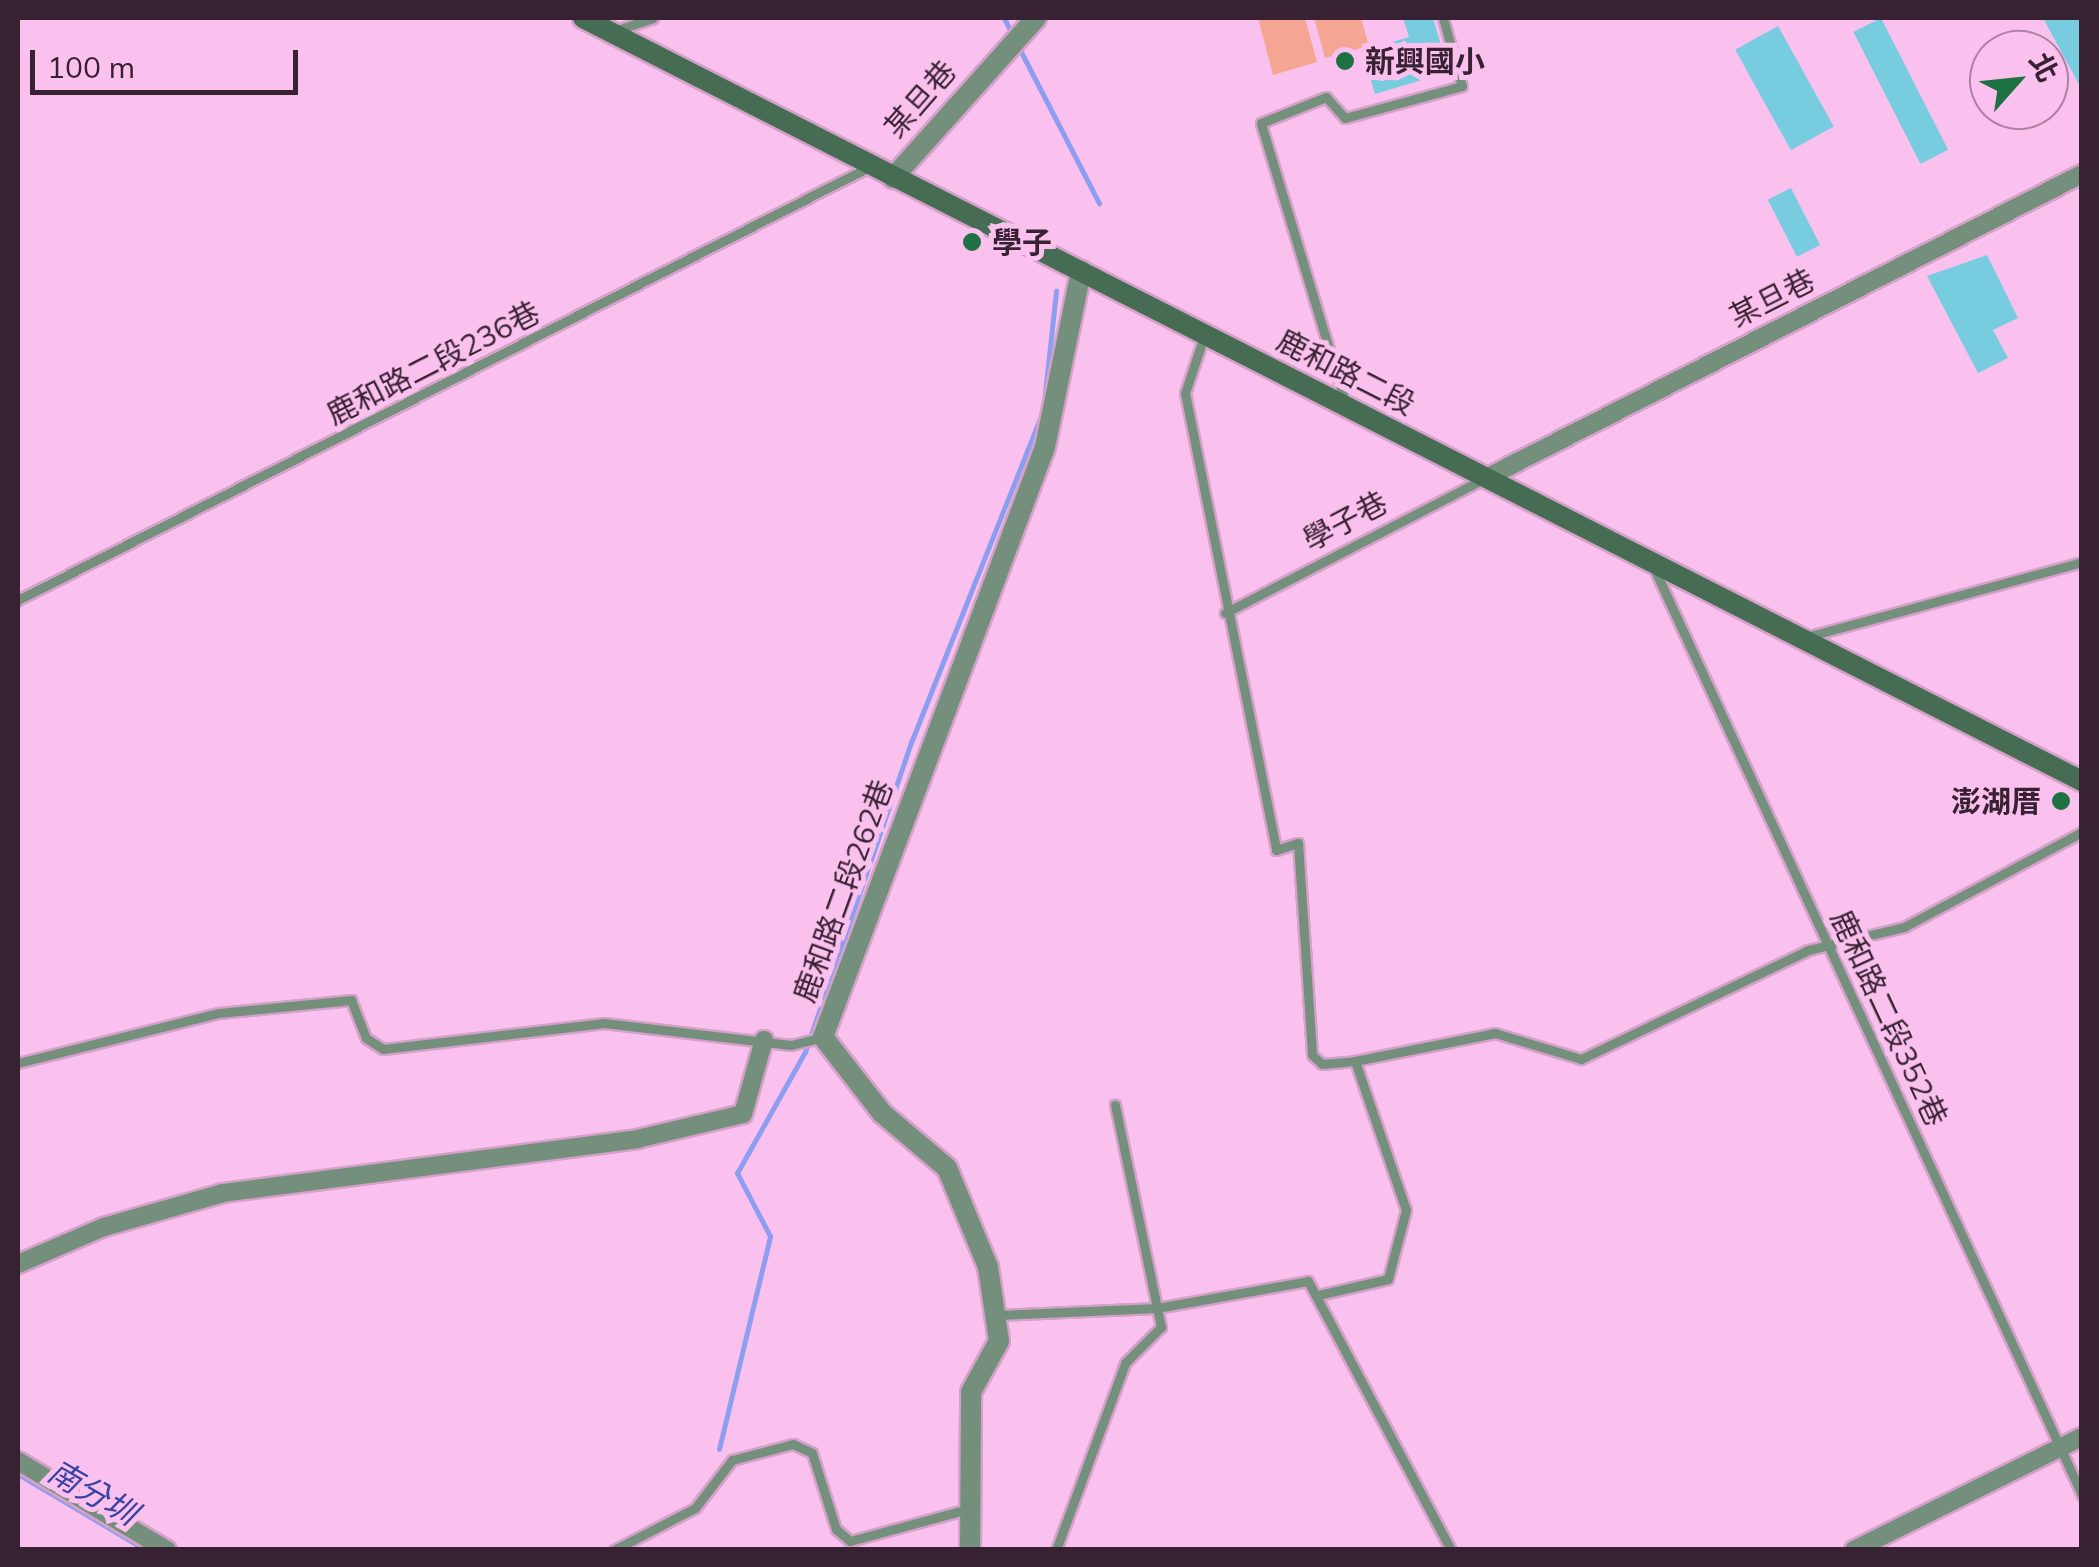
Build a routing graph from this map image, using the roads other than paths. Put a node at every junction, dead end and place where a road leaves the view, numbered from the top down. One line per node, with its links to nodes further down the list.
1 (582, 18): 5 (main road, 鹿和路二段)
2 (654, 18): 5 (lane)
3 (1036, 18): 8 (street, 某旦巷)
4 (1443, 18): 11 (lane)
5 (612, 32): 6 (main road, 鹿和路二段)
6 (869, 167): 8 (main road, 鹿和路二段); 15 (lane, 鹿和路二段236巷)
7 (2082, 174): 12 (street, 某旦巷)
8 (892, 178): 9 (main road, 鹿和路二段)
9 (1081, 271): 10 (main road, 鹿和路二段); 21 (street, 鹿和路二段262巷)
10 (1204, 333): 11 (main road, 鹿和路二段); 16 (lane)
11 (1348, 408): 12 (main road, 鹿和路二段)
12 (1490, 476): 13 (main road, 鹿和路二段); 16 (lane, 學子巷)
13 (1651, 562): 17 (main road, 鹿和路二段); 20 (lane, 鹿和路二段352巷)
14 (2082, 562): 17 (lane)
15 (18, 600)
16 (1225, 613): 23 (lane)
17 (1804, 638): 18 (main road, 鹿和路二段)
18 (2082, 781)
19 (2082, 832): 20 (lane)
20 (1828, 945): 23 (lane); 31 (lane, 鹿和路二段352巷)
21 (822, 1037): 22 (lane); 29 (street, 鹿和路二段262巷)
22 (764, 1040): 24 (lane); 26 (street)
23 (1355, 1061): 27 (lane)
24 (18, 1063)
25 (1115, 1105): 28 (lane)
26 (18, 1264)
27 (1318, 1295): 28 (lane); 39 (lane)
28 (1156, 1308): 29 (lane); 38 (lane)
29 (998, 1316): 34 (street, 鹿和路二段262巷)
30 (2082, 1436): 31 (street)
31 (2058, 1448): 33 (lane, 鹿和路二段352巷); 40 (street)
32 (18, 1461): 35 (street)
33 (2082, 1495)
34 (964, 1510): 36 (lane); 37 (street, 鹿和路二段262巷)
35 (167, 1550)
36 (614, 1550)
37 (970, 1550)
38 (1056, 1550)
39 (1452, 1550)
40 (1854, 1550)

